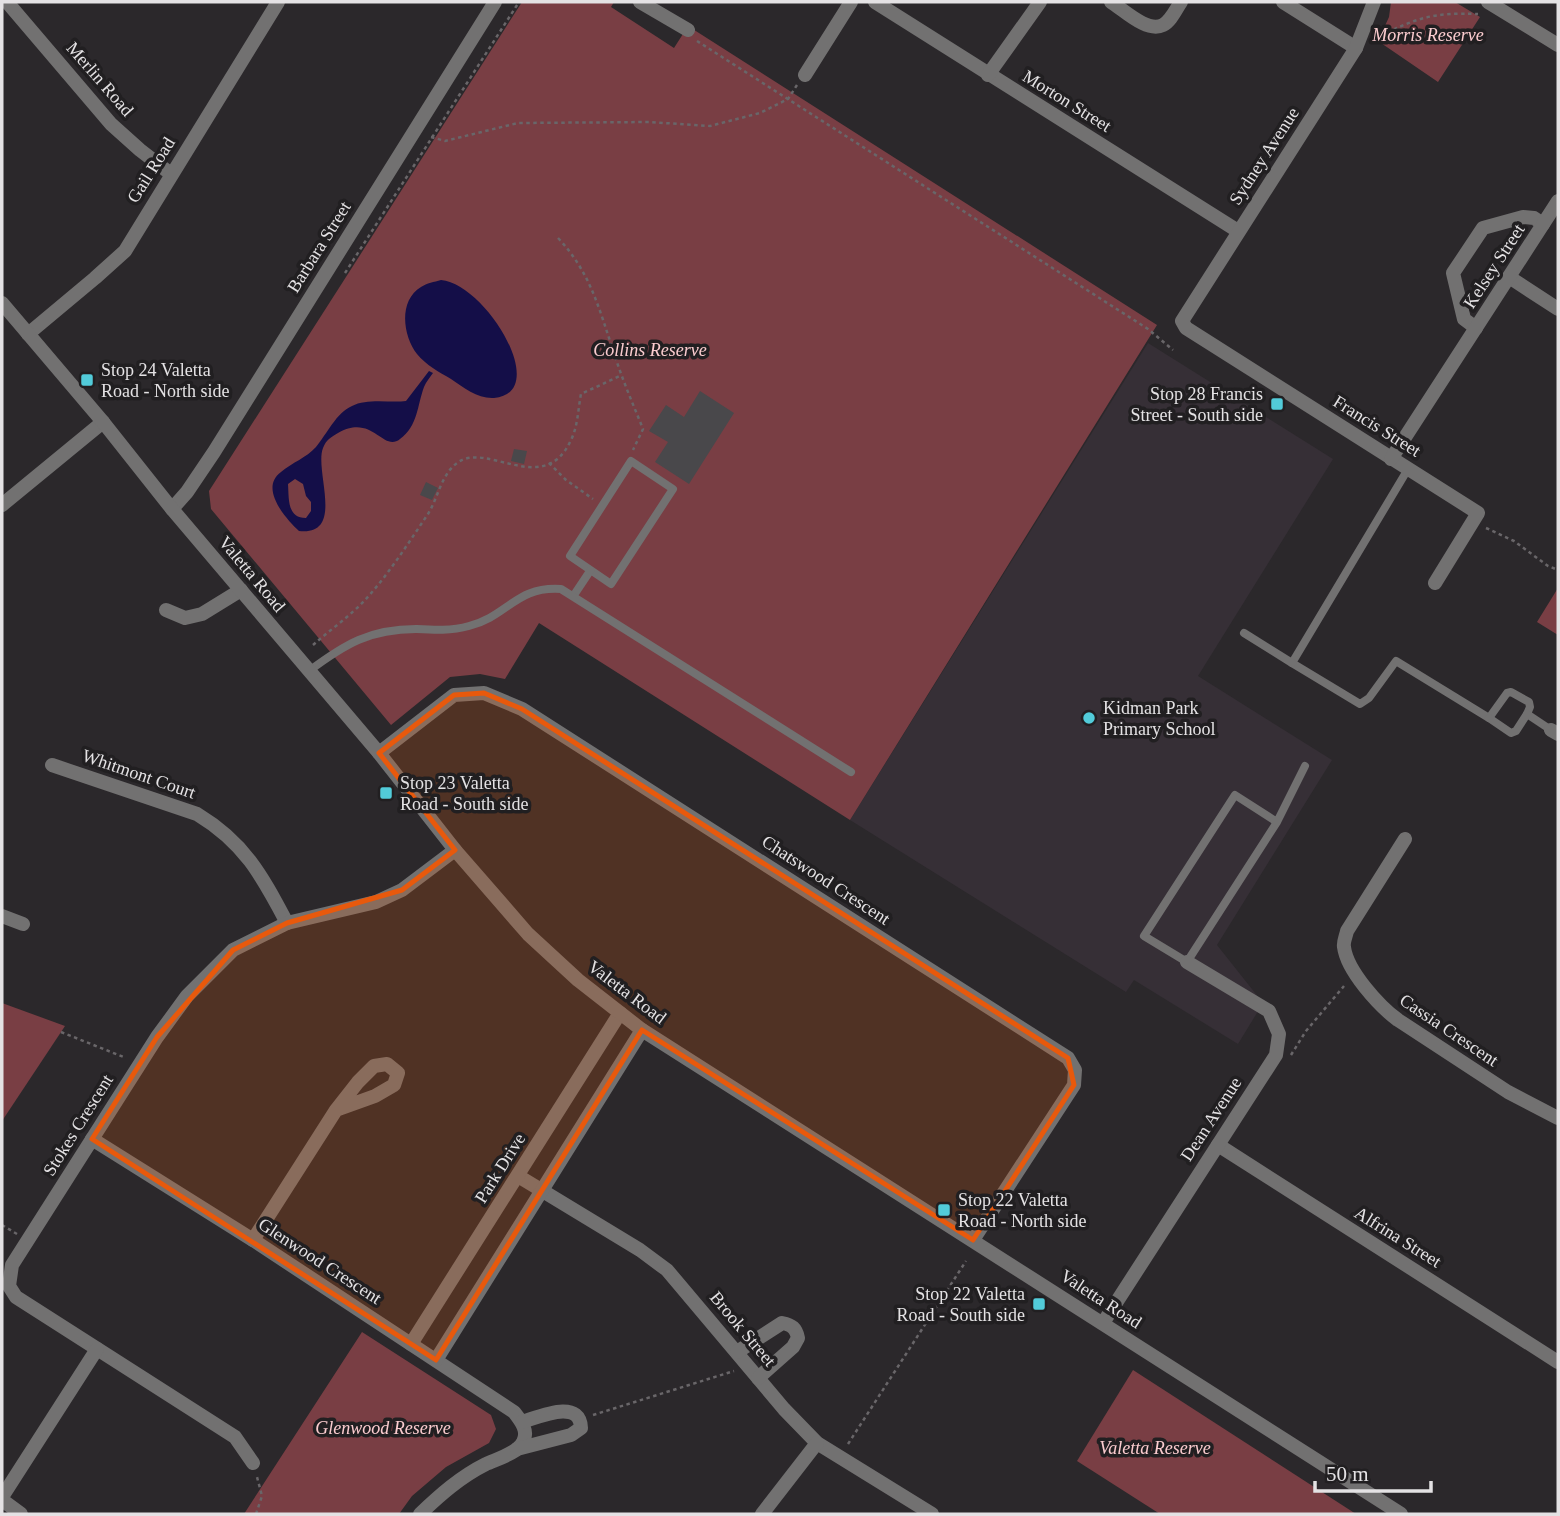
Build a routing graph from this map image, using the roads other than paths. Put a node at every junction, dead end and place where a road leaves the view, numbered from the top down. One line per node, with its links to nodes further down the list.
1 (278, 2): 18 (street, Gail Road)
2 (495, 2): 32 (street, Barbara Street)
3 (640, 2): 13 (street)
4 (851, 2): 16 (street)
5 (875, 2): 17 (street, Morton Street)
6 (1040, 2): 17 (street)
7 (1111, 2): 8 (street)
8 (1181, 2)
9 (1283, 2): 15 (street)
10 (1374, 2): 15 (street, Sydney Avenue)
11 (1489, 2): 14 (street)
12 (13, 4): 18 (street, Merlin Road)
13 (688, 30)
14 (1558, 45)
15 (1356, 48): 21 (street, Sydney Avenue)
16 (804, 75)
17 (988, 75): 21 (street, Morton Street)
18 (171, 174): 27 (street, Gail Road)
19 (1558, 201): 20 (street, Kelsey Street)
20 (1544, 224): 22 (street, Kelsey Street); 26 (street, Kelsey Street)
21 (1238, 231): 25 (street, Sydney Avenue)
22 (1509, 278): 24 (street); 26 (street, Kelsey Street)
23 (2, 303): 27 (street, Valetta Road)
24 (1558, 309)
25 (1186, 328): 29 (street, Francis Street)
26 (1476, 328): 29 (street, Kelsey Street)
27 (28, 334): 28 (street, Valetta Road)
28 (103, 422): 31 (street); 32 (street, Valetta Road)
29 (1391, 458): 30 (street, Francis Street)
30 (1408, 469): 34 (street, Francis Street); 39 (lane)
31 (2, 505)
32 (172, 509): 35 (street, Valetta Road)
33 (590, 571): 33 (lane); 36 (lane)
34 (1435, 583)
35 (241, 590): 37 (street); 40 (street, Valetta Road)
36 (574, 595): 40 (lane); 47 (lane)
37 (166, 610)
38 (1244, 633): 39 (lane)
39 (1292, 663): 42 (lane)
40 (309, 671): 44 (street, Valetta Road)
41 (1527, 714): 42 (lane); 42 (lane); 43 (lane)
42 (1489, 718)
43 (1555, 732)
44 (379, 753): 50 (street, Valetta Road); 64 (street, Chatswood Crescent)
45 (52, 765): 52 (street, Whitmont Court)
46 (1305, 766): 48 (lane)
47 (851, 772)
48 (1277, 822): 54 (lane); 54 (lane)
49 (1405, 839): 58 (street, Cassia Crescent)
50 (454, 850): 52 (street, Stokes Crescent); 55 (street, Valetta Road)
51 (2, 916): 53 (street)
52 (287, 923): 59 (street, Stokes Crescent)
53 (23, 924)
54 (1187, 962): 60 (street, Dean Avenue)
55 (620, 1013): 56 (street, Valetta Road); 61 (street, Park Drive)
56 (642, 1030): 62 (street); 64 (street, Valetta Road)
57 (336, 1110): 63 (street)
58 (1558, 1118)
59 (92, 1139): 63 (street, Glenwood Crescent); 67 (street, Stokes Crescent)
60 (1218, 1145): 65 (street, Dean Avenue); 70 (street, Alfrina Street)
61 (518, 1176): 62 (street, Brook Street); 66 (street, Park Drive)
62 (541, 1190): 68 (street, Brook Street); 69 (street)
63 (253, 1240): 66 (street, Glenwood Crescent)
64 (973, 1240): 65 (street, Valetta Road)
65 (1103, 1323): 81 (street, Valetta Road)
66 (411, 1344): 69 (street, Glenwood Crescent)
67 (97, 1349): 75 (street, Stokes Crescent); 76 (street)
68 (737, 1352): 71 (street, Brook Street); 71 (street)
69 (436, 1360): 72 (street, Glenwood Crescent)
70 (1558, 1362)
71 (754, 1372): 73 (street, Brook Street)
72 (522, 1422): 74 (street); 74 (street)
73 (817, 1443): 79 (street); 80 (street, Brook Street)
74 (517, 1449): 78 (street)
75 (253, 1463)
76 (2, 1498): 77 (street)
77 (22, 1514)
78 (420, 1514)
79 (762, 1514)
80 (932, 1514)
81 (1401, 1514)

